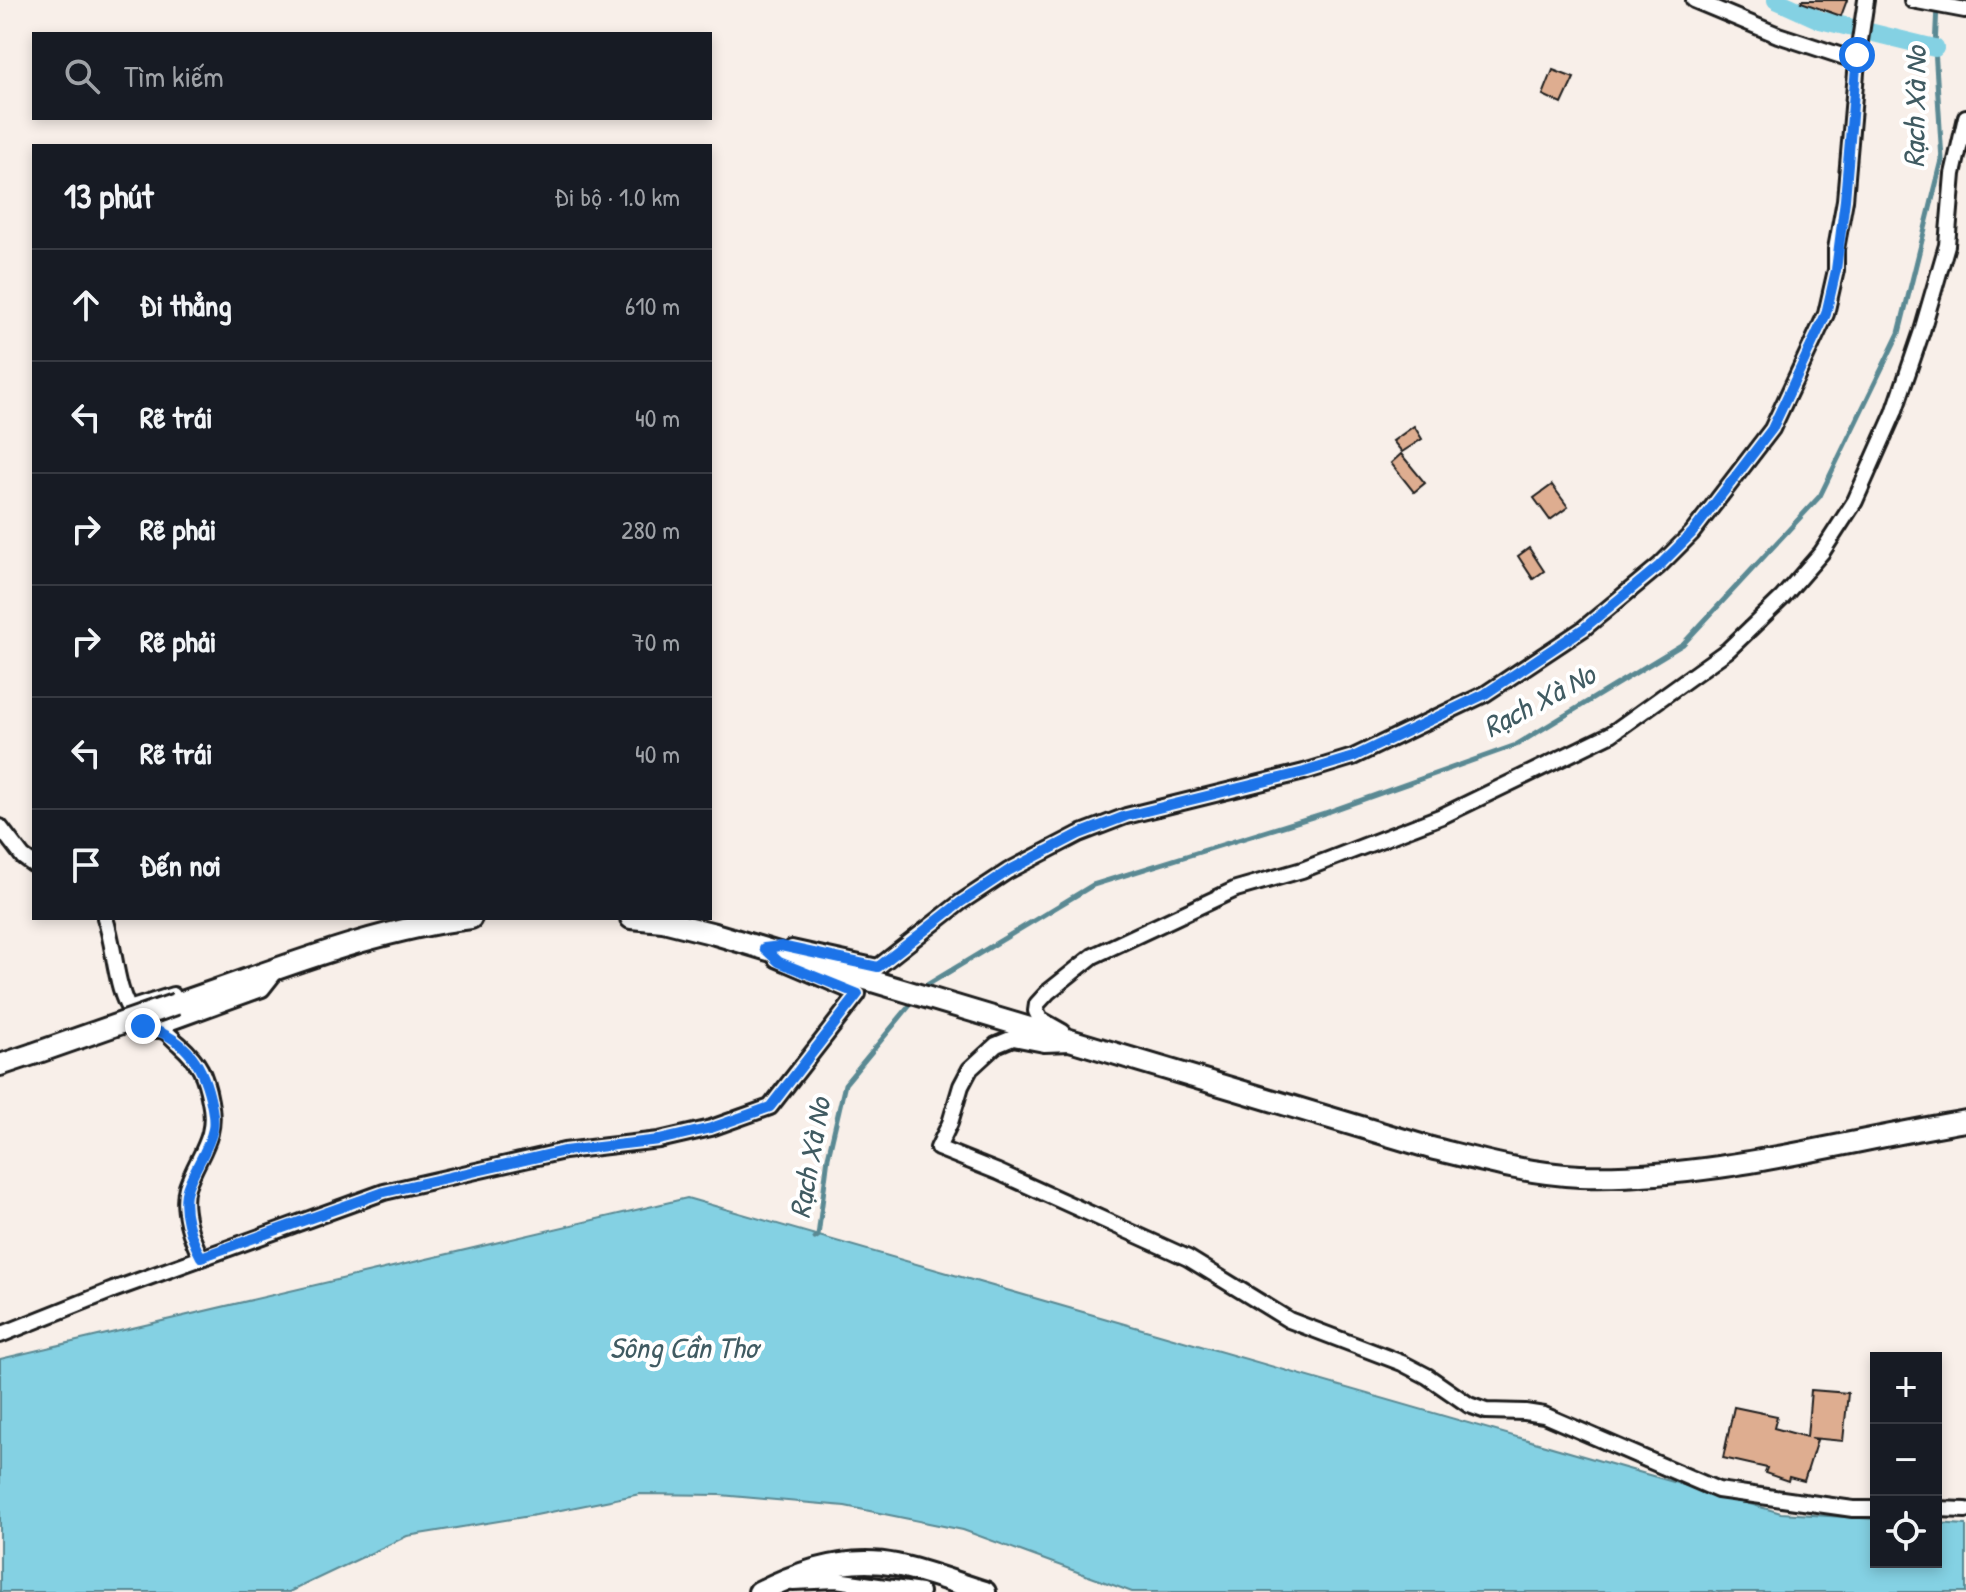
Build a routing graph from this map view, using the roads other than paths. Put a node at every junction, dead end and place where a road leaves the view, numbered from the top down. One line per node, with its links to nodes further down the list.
1 (1694, 0): 5 (street)
2 (1912, 0): 4 (street)
3 (1865, 3): 5 (street)
4 (1966, 10)
5 (1857, 58): 12 (street)
6 (1966, 117): 16 (street)
7 (0, 827): 8 (street)
8 (32, 864)
9 (106, 920): 14 (street)
10 (452, 920): 13 (street)
11 (652, 920): 12 (street)
12 (764, 948): 16 (street); 19 (street)
13 (278, 970): 14 (street); 15 (street); 17 (street, bridge)
14 (129, 1009): 15 (street)
15 (157, 1030): 19 (street)
16 (1075, 1043): 18 (street); 21 (street)
17 (0, 1065)
18 (1966, 1121)
19 (201, 1257): 20 (street)
20 (0, 1335)
21 (1870, 1509)
22 (1942, 1509): 23 (street)
23 (1966, 1510)
24 (768, 1587): 25 (street); 26 (street)
25 (921, 1592)
26 (985, 1592)

